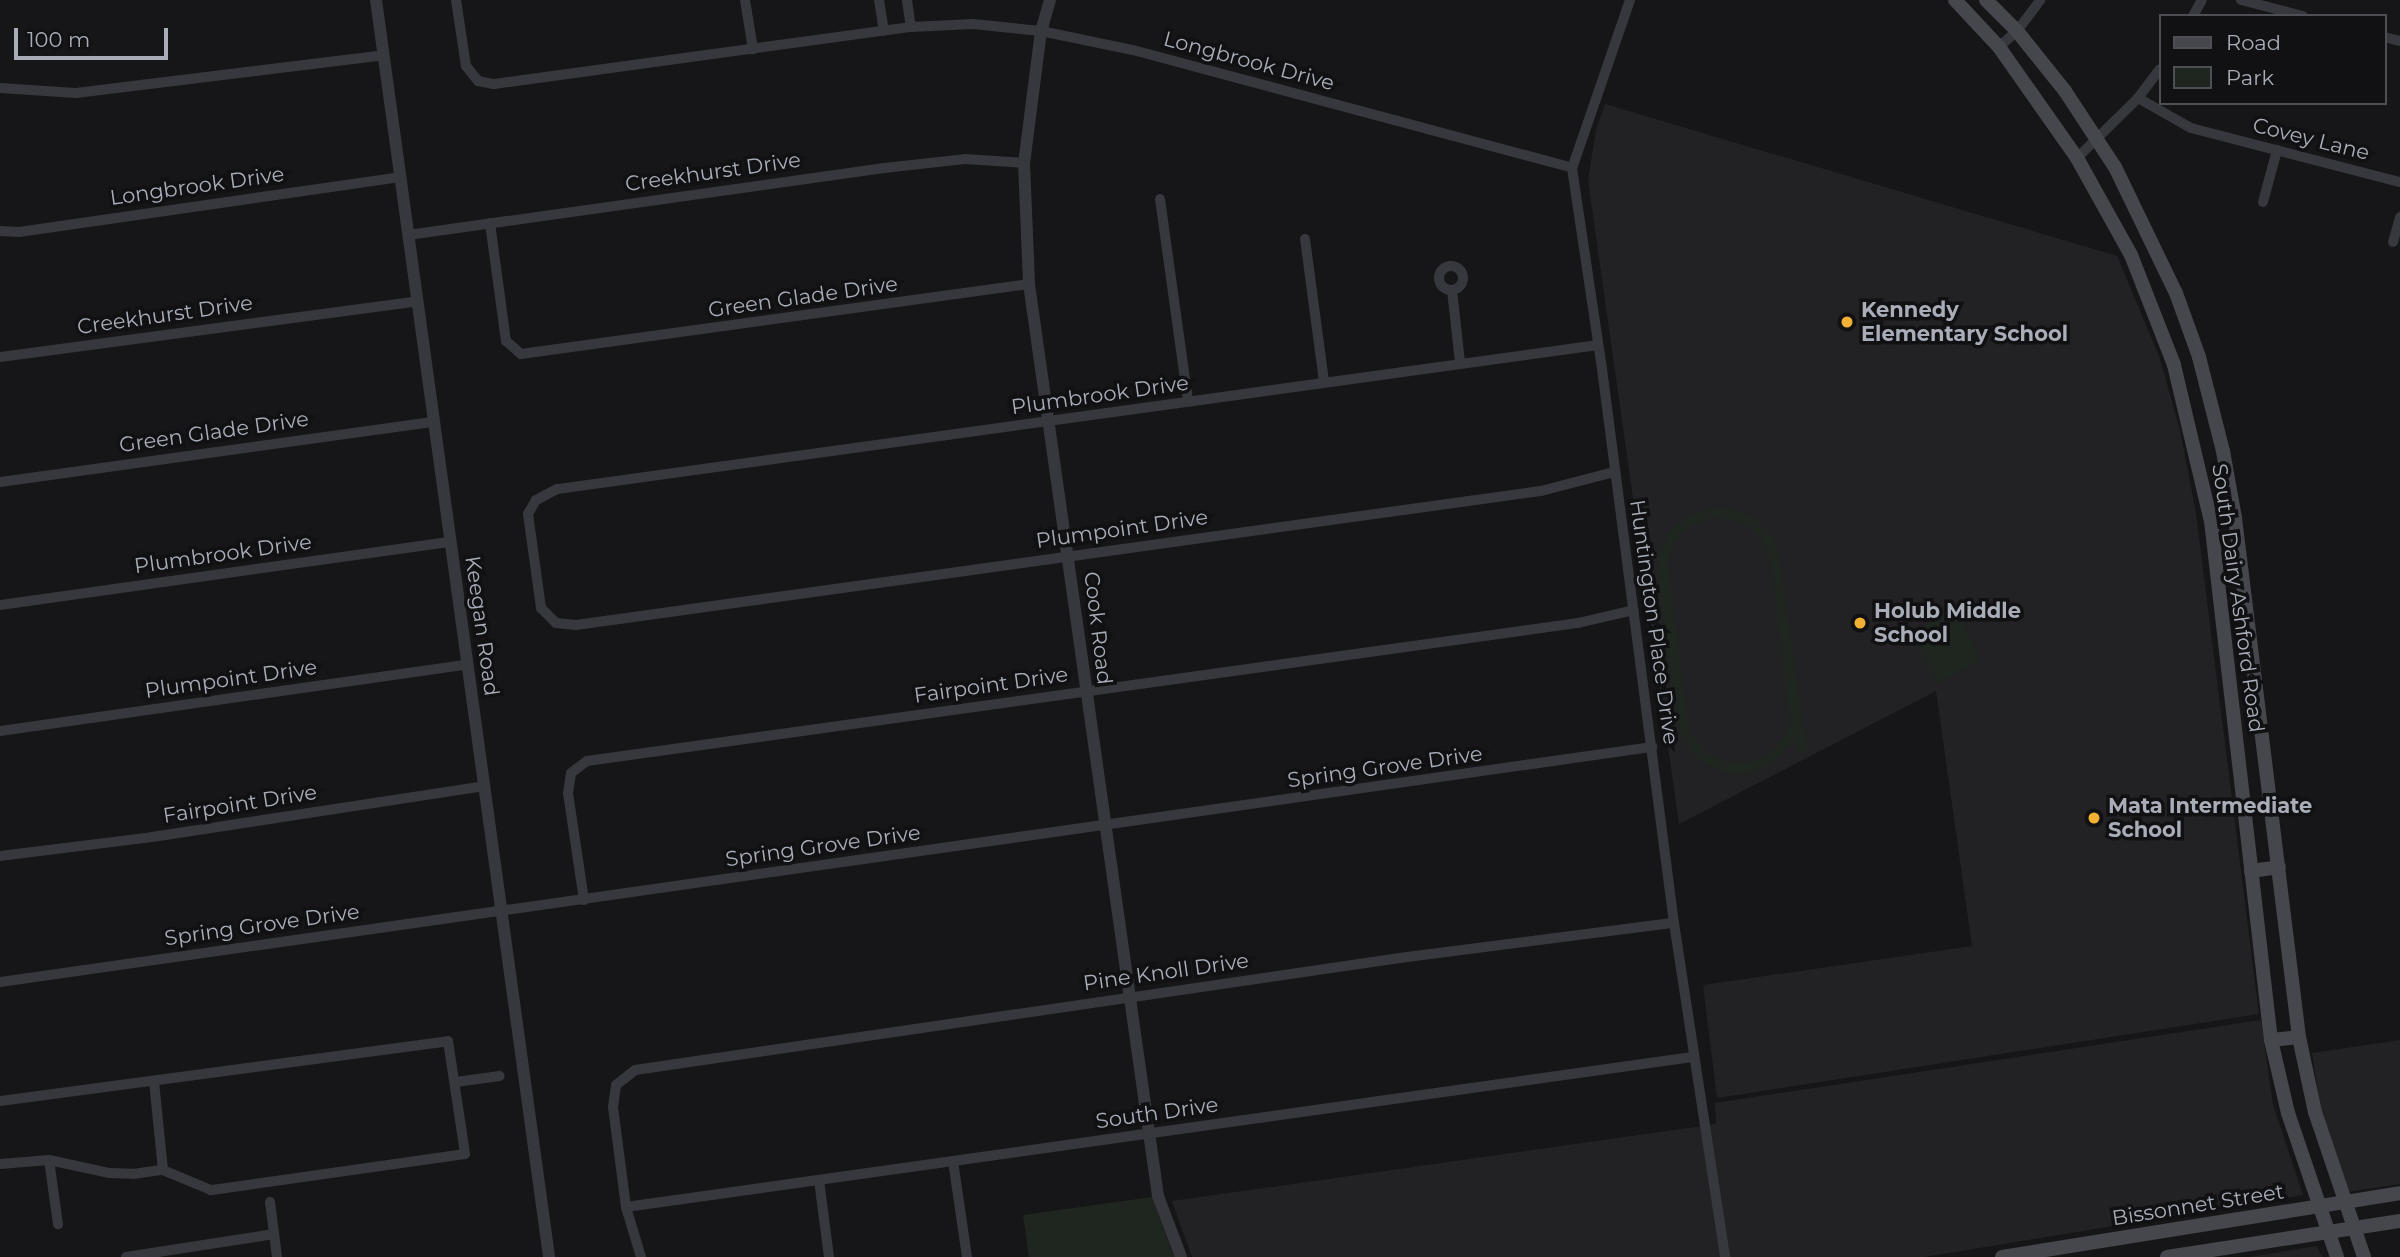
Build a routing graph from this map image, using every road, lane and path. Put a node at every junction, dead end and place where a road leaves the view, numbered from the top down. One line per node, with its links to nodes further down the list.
1 (376, 0): 19 (street, Keegan Road)
2 (456, 0): 18 (street, Longbrook Drive)
3 (745, 0): 18 (street)
4 (879, 0): 14 (street)
5 (907, 0): 13 (street)
6 (1050, 0): 15 (street, Cook Road)
7 (1630, 0): 27 (street, Huntington Place Drive)
8 (1955, 0): 17 (main road, South Dairy Ashford Road)
9 (1986, 0): 16 (main road, South Dairy Ashford Road)
10 (2040, 0): 16 (street)
11 (2241, 0): 12 (street)
12 (2295, 14)
13 (911, 27): 14 (street, Longbrook Drive); 15 (street, Longbrook Drive)
14 (884, 31): 18 (street, Longbrook Drive)
15 (1041, 31): 26 (street, Cook Road); 27 (street, Longbrook Drive)
16 (2017, 31): 17 (street); 23 (main road, South Dairy Ashford Road)
17 (1999, 47): 25 (main road, South Dairy Ashford Road)
18 (753, 49)
19 (384, 55): 21 (street); 28 (street, Keegan Road)
20 (2158, 72): 22 (street)
21 (0, 88)
22 (2138, 98): 23 (street); 24 (street, Covey Lane)
23 (2097, 139): 25 (street); 43 (main road, South Dairy Ashford Road)
24 (2277, 150): 29 (street, Covey Lane); 31 (street)
25 (2077, 158): 45 (main road, South Dairy Ashford Road)
26 (1024, 163): 33 (street, Creekhurst Drive); 38 (street, Cook Road)
27 (1572, 168): 41 (street, Huntington Place Drive)
28 (400, 177): 34 (street, Longbrook Drive); 35 (street, Keegan Road)
29 (2400, 182)
30 (1160, 199): 47 (street)
31 (2263, 202)
32 (2400, 217): 37 (street)
33 (490, 223): 35 (street, Creekhurst Drive); 38 (street, Green Glade Drive)
34 (0, 231)
35 (408, 235): 40 (street, Keegan Road)
36 (1305, 239): 46 (street)
37 (2393, 242)
38 (1029, 284): 49 (street, Cook Road)
39 (1452, 290): 44 (street)
40 (418, 301): 42 (street, Creekhurst Drive); 48 (street, Keegan Road)
41 (1598, 345): 44 (street, Plumbrook Drive); 50 (street, Huntington Place Drive)
42 (0, 357)
43 (2199, 357): 45 (main road); 52 (main road, South Dairy Ashford Road)
44 (1461, 363): 46 (street, Plumbrook Drive)
45 (2174, 365): 53 (main road, South Dairy Ashford Road)
46 (1324, 382): 47 (street, Plumbrook Drive)
47 (1188, 402): 49 (street, Plumbrook Drive)
48 (434, 422): 51 (street, Green Glade Drive); 54 (street, Keegan Road)
49 (1050, 422): 55 (street, Cook Road); 58 (street, Plumbrook Drive)
50 (1614, 472): 55 (street, Plumpoint Drive); 57 (street, Huntington Place Drive)
51 (0, 482)
52 (2235, 517): 53 (main road); 61 (main road, South Dairy Ashford Road)
53 (2211, 521): 62 (main road, South Dairy Ashford Road)
54 (451, 542): 56 (street, Plumbrook Drive); 59 (street, Keegan Road)
55 (1070, 556): 58 (street, Plumpoint Drive); 60 (street, Cook Road)
56 (0, 605)
57 (1634, 610): 60 (street, Fairpoint Drive); 64 (street, Huntington Place Drive)
58 (634, 617)
59 (468, 664): 63 (street, Plumpoint Drive); 65 (street, Keegan Road)
60 (1086, 691): 66 (street, Cook Road); 70 (street, Fairpoint Drive)
61 (2259, 696): 62 (main road); 68 (main road, South Dairy Ashford Road)
62 (2232, 700): 69 (main road, South Dairy Ashford Road)
63 (0, 731)
64 (1652, 747): 66 (street, Spring Grove Drive); 72 (street, Huntington Place Drive)
65 (484, 786): 67 (street, Fairpoint Drive); 71 (street, Keegan Road)
66 (1107, 825): 70 (street, Spring Grove Drive); 74 (street, Cook Road)
67 (0, 856)
68 (2279, 867): 69 (main road); 75 (main road, South Dairy Ashford Road)
69 (2251, 871): 76 (main road, South Dairy Ashford Road)
70 (584, 900): 71 (street, Spring Grove Drive)
71 (502, 910): 73 (street, Spring Grove Drive); 102 (street, Keegan Road)
72 (1674, 923): 74 (street, Pine Knoll Drive); 77 (street, Huntington Place Drive)
73 (0, 982)
74 (1128, 997): 82 (street, Cook Road); 91 (street, Pine Knoll Drive)
75 (2299, 1037): 76 (main road); 90 (main road, South Dairy Ashford Road)
76 (2271, 1040): 92 (main road, South Dairy Ashford Road)
77 (1692, 1056): 82 (street, South Drive); 107 (street, Huntington Place Drive)
78 (500, 1076): 80 (street)
79 (154, 1080): 80 (street); 81 (street); 86 (street)
80 (456, 1082): 86 (street)
81 (0, 1101)
82 (1148, 1133): 84 (street, South Drive); 106 (street, Cook Road)
83 (49, 1160): 85 (street); 86 (street); 94 (street)
84 (953, 1161): 87 (street, South Drive); 105 (street)
85 (0, 1164)
86 (163, 1170)
87 (819, 1180): 91 (street, South Drive); 104 (street)
88 (2400, 1193): 90 (main road, Bissonnet Street)
89 (270, 1202): 97 (street)
90 (2345, 1202): 92 (main road, Bissonnet Street); 95 (main road, South Dairy Ashford Road)
91 (626, 1207): 103 (street)
92 (2319, 1207): 96 (main road, South Dairy Ashford Road); 99 (main road, Bissonnet Street)
93 (2400, 1221): 95 (main road)
94 (58, 1224)
95 (2353, 1229): 96 (main road); 111 (main road, South Dairy Ashford Road)
96 (2326, 1231): 109 (main road); 110 (main road, South Dairy Ashford Road)
97 (275, 1234): 98 (street); 101 (street)
98 (181, 1253): 100 (street)
99 (2034, 1255): 108 (main road, Bissonnet Street)
100 (126, 1257)
101 (277, 1257)
102 (549, 1257)
103 (641, 1257)
104 (829, 1257)
105 (967, 1257)
106 (1181, 1257)
107 (1725, 1257)
108 (2002, 1257)
109 (2167, 1257)
110 (2337, 1257)
111 (2364, 1257)

